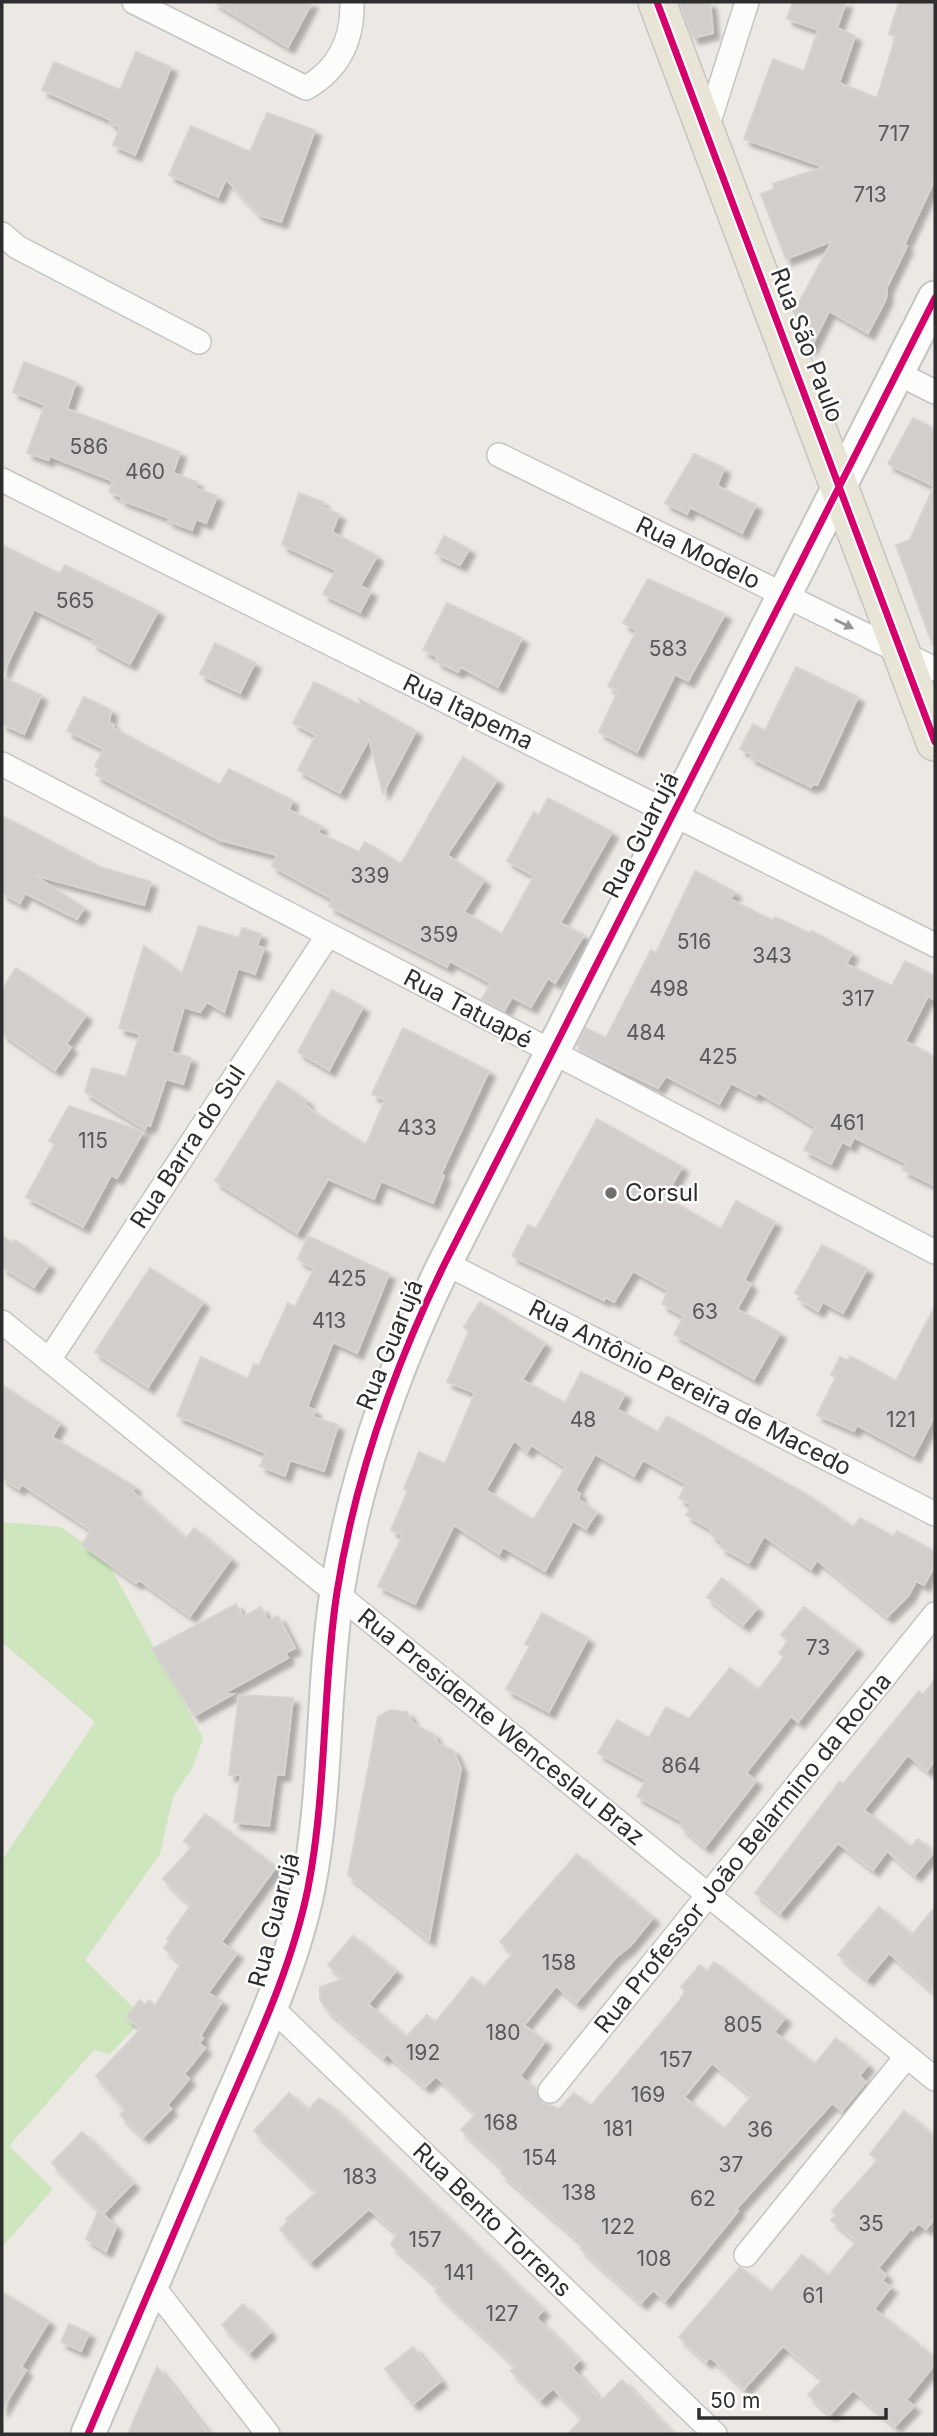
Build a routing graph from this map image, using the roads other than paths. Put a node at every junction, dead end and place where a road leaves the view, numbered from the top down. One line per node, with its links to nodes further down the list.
1 (134, 2): 2 (street)
2 (352, 2)
3 (657, 2): 5 (main road, Rua São Paulo)
4 (747, 2): 5 (street)
5 (706, 131): 13 (main road, Rua São Paulo)
6 (2, 234): 8 (street)
7 (935, 298): 9 (street, Rua Guarujá)
8 (199, 342)
9 (898, 374): 10 (street); 13 (street, Rua Guarujá)
10 (935, 392)
11 (499, 455): 14 (street, Rua Modelo)
12 (2, 480): 19 (street, Rua Itapema)
13 (840, 488): 14 (street, Rua Guarujá); 15 (main road, Rua São Paulo)
14 (786, 596): 15 (street, Rua Modelo, one-way to 15); 19 (street, Rua Guarujá)
15 (902, 653): 16 (street, Rua Modelo); 17 (main road, Rua São Paulo)
16 (935, 669)
17 (935, 742)
18 (2, 764): 20 (street, Rua Tatuapé)
19 (674, 815): 21 (street, Rua Itapema); 22 (street, Rua Guarujá)
20 (328, 935): 22 (street, Rua Tatuapé); 26 (street, Rua Barra do Sul)
21 (935, 945)
22 (552, 1052): 23 (street, Rua Tatuapé); 24 (street, Rua Guarujá)
23 (935, 1252)
24 (445, 1263): 27 (street, Rua Antônio Pereira de Macedo); 28 (street, Rua Guarujá)
25 (2, 1322): 26 (street, Rua Presidente Wenceslau Braz)
26 (49, 1360): 28 (street, Rua Presidente Wenceslau Braz)
27 (935, 1514)
28 (337, 1594): 30 (street, Rua Presidente Wenceslau Braz); 31 (street, Rua Guarujá)
29 (935, 1614): 30 (street, Rua Professor João Belarmino da Rocha)
30 (708, 1895): 32 (street, Rua Presidente Wenceslau Braz); 34 (street, Rua Professor João Belarmino da Rocha)
31 (270, 2006): 36 (street, Rua Guarujá); 39 (street, Rua Bento Torrens)
32 (906, 2056): 33 (street, Rua Presidente Wenceslau Braz); 35 (street)
33 (935, 2080)
34 (550, 2091)
35 (746, 2255)
36 (151, 2284): 37 (street, Rua Guarujá); 38 (street)
37 (88, 2434)
38 (268, 2434)
39 (715, 2434)

